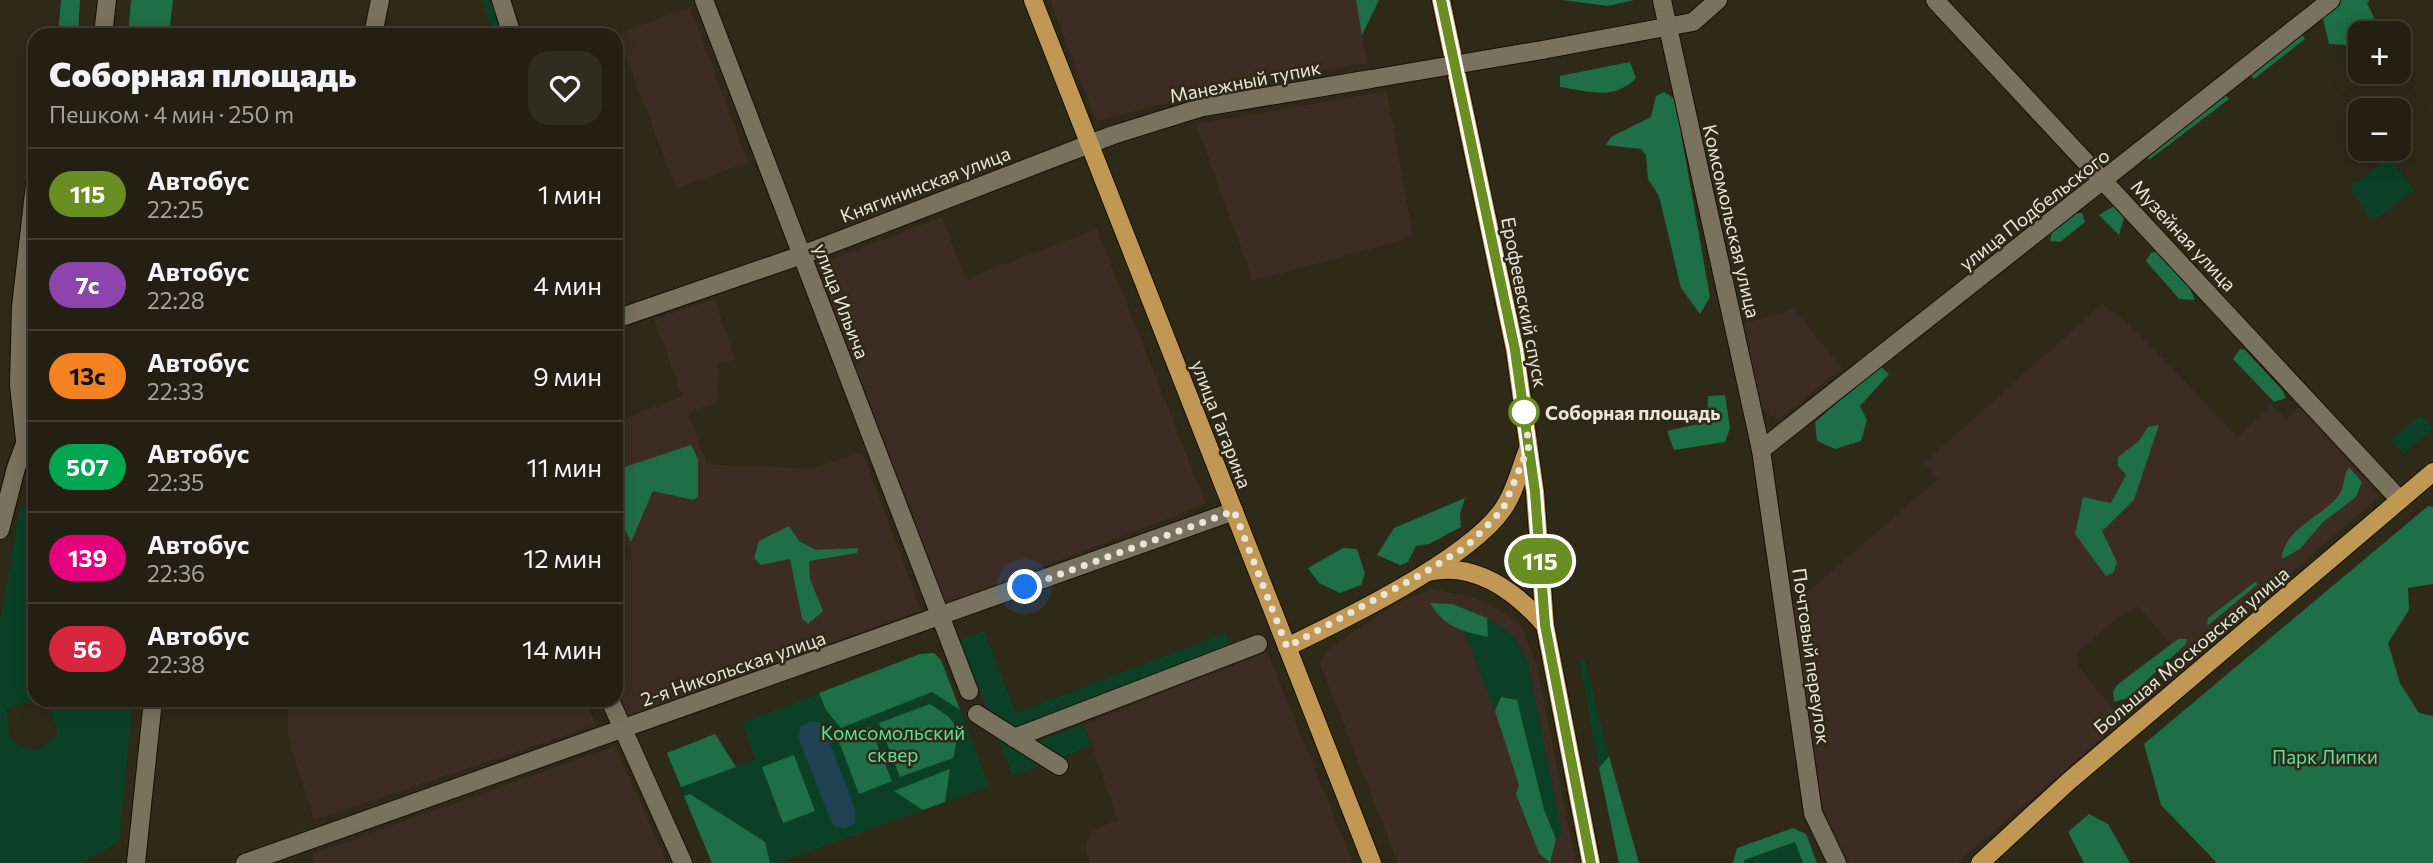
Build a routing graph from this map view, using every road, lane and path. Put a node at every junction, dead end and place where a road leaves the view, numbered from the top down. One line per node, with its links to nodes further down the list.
1 (107, 0): 11 (street)
2 (380, 0): 12 (street)
3 (501, 0): 13 (street)
4 (704, 0): 18 (street, улица Ильича)
5 (1033, 0): 15 (main road, улица Гагарина)
6 (1441, 0): 22 (main road, Ерофеевский спуск)
7 (1662, 0): 14 (street, Комсомольская улица)
8 (1718, 0): 14 (street, Манежный тупик)
9 (1935, 0): 16 (street, Музейная улица)
10 (2331, 0): 16 (street, улица Подбельского)
11 (104, 28)
12 (374, 28)
13 (510, 28)
14 (1667, 28): 15 (street, Манежный тупик, bridge); 23 (street, Комсомольская улица)
15 (1089, 143): 18 (street, Княгининская улица); 26 (main road, улица Гагарина)
16 (2105, 180): 23 (street, улица Подбельского); 25 (street, Музейная улица)
17 (28, 252): 20 (street)
18 (802, 255): 19 (street, Княгининская улица); 29 (street, улица Ильича)
19 (623, 317)
20 (28, 430)
21 (28, 446): 27 (street)
22 (1529, 446): 28 (main road); 30 (main road, Ерофеевский спуск)
23 (1761, 450): 45 (street, Почтовый переулок)
24 (2433, 472): 25 (main road, Большая Московская улица)
25 (2400, 500): 46 (main road, Большая Московская улица)
26 (1234, 511): 29 (street, 2-я Никольская улица); 32 (main road, улица Гагарина)
27 (0, 530)
28 (1422, 574): 30 (main road); 32 (main road)
29 (940, 618): 33 (street, улица Ильича); 37 (street, 2-я Никольская улица)
30 (1545, 625): 44 (main road, Ерофеевский спуск)
31 (1258, 644): 38 (street)
32 (1287, 647): 43 (main road, улица Гагарина)
33 (969, 691)
34 (152, 707): 40 (street)
35 (613, 707): 37 (street)
36 (977, 714): 38 (street)
37 (623, 728): 41 (street, 2-я Никольская улица); 42 (street)
38 (1014, 738): 39 (street)
39 (1059, 766)
40 (136, 863)
41 (245, 863)
42 (683, 863)
43 (1372, 863)
44 (1591, 863)
45 (1837, 863)
46 (1979, 863)

